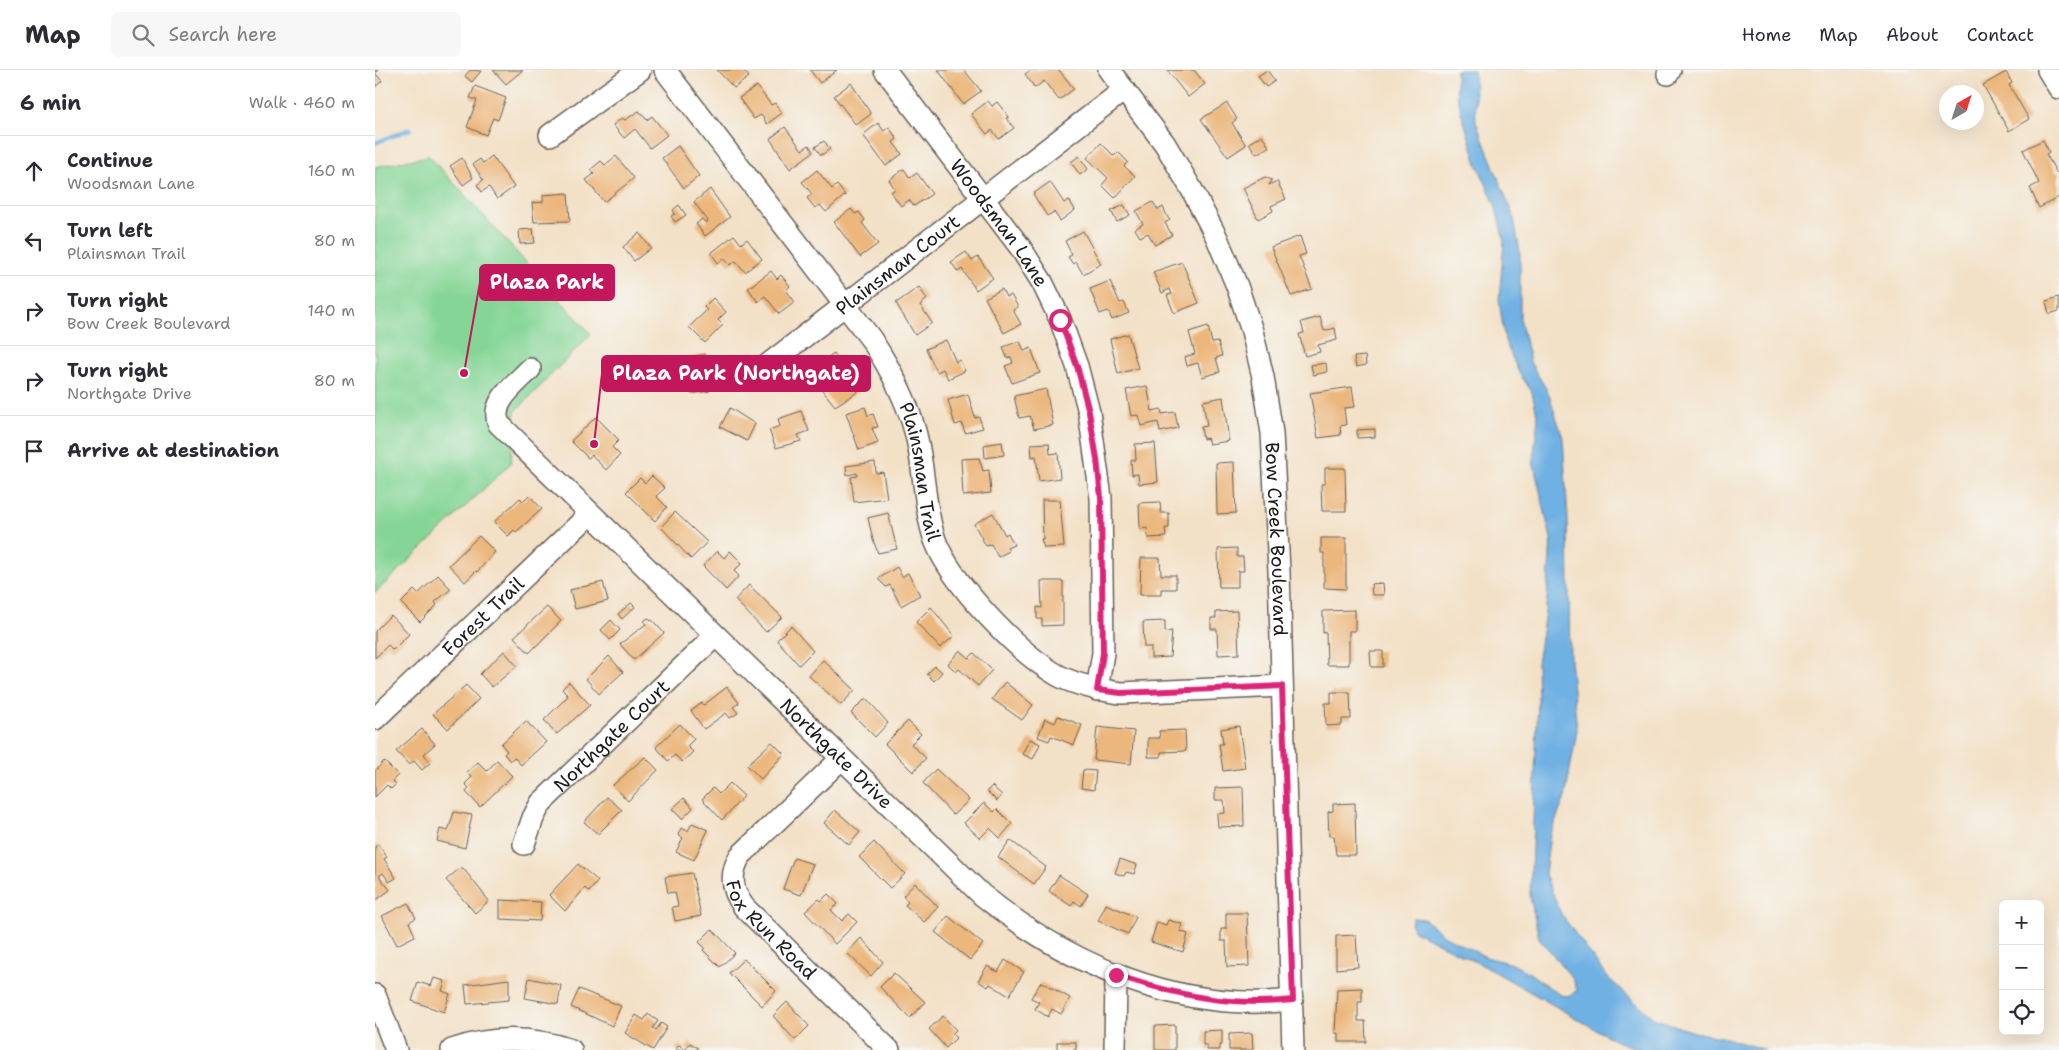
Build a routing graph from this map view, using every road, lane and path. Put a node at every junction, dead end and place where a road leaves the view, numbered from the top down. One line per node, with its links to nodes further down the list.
1 (639, 70): 8 (street)
2 (665, 70): 10 (street, Plainsman Trail)
3 (885, 70): 9 (street, Woodsman Lane)
4 (1109, 70): 7 (street, Bow Creek Boulevard)
5 (2048, 70): 6 (street)
6 (2059, 88)
7 (1124, 90): 9 (street, Plainsman Court); 15 (street, Bow Creek Boulevard)
8 (550, 135)
9 (984, 199): 10 (street, Plainsman Court); 16 (street, Woodsman Lane)
10 (845, 305): 11 (street, Plainsman Court); 16 (street, Plainsman Trail)
11 (766, 366)
12 (530, 369): 13 (street, Northgate Drive)
13 (590, 514): 14 (street, Northgate Drive); 17 (street, Forest Trail)
14 (715, 636): 18 (street, Northgate Drive); 19 (street, Northgate Court)
15 (1282, 686): 16 (street, Plainsman Trail); 22 (street, Bow Creek Boulevard)
16 (1097, 690)
17 (375, 719)
18 (841, 759): 20 (street, Northgate Drive); 26 (street, Fox Run Road)
19 (524, 844)
20 (1116, 975): 22 (street, Northgate Drive); 27 (street)
21 (375, 995): 23 (street)
22 (1293, 1000): 28 (street, Bow Creek Boulevard)
23 (396, 1050)
24 (452, 1050): 25 (street)
25 (571, 1050)
26 (889, 1050)
27 (1115, 1050)
28 (1293, 1050)

